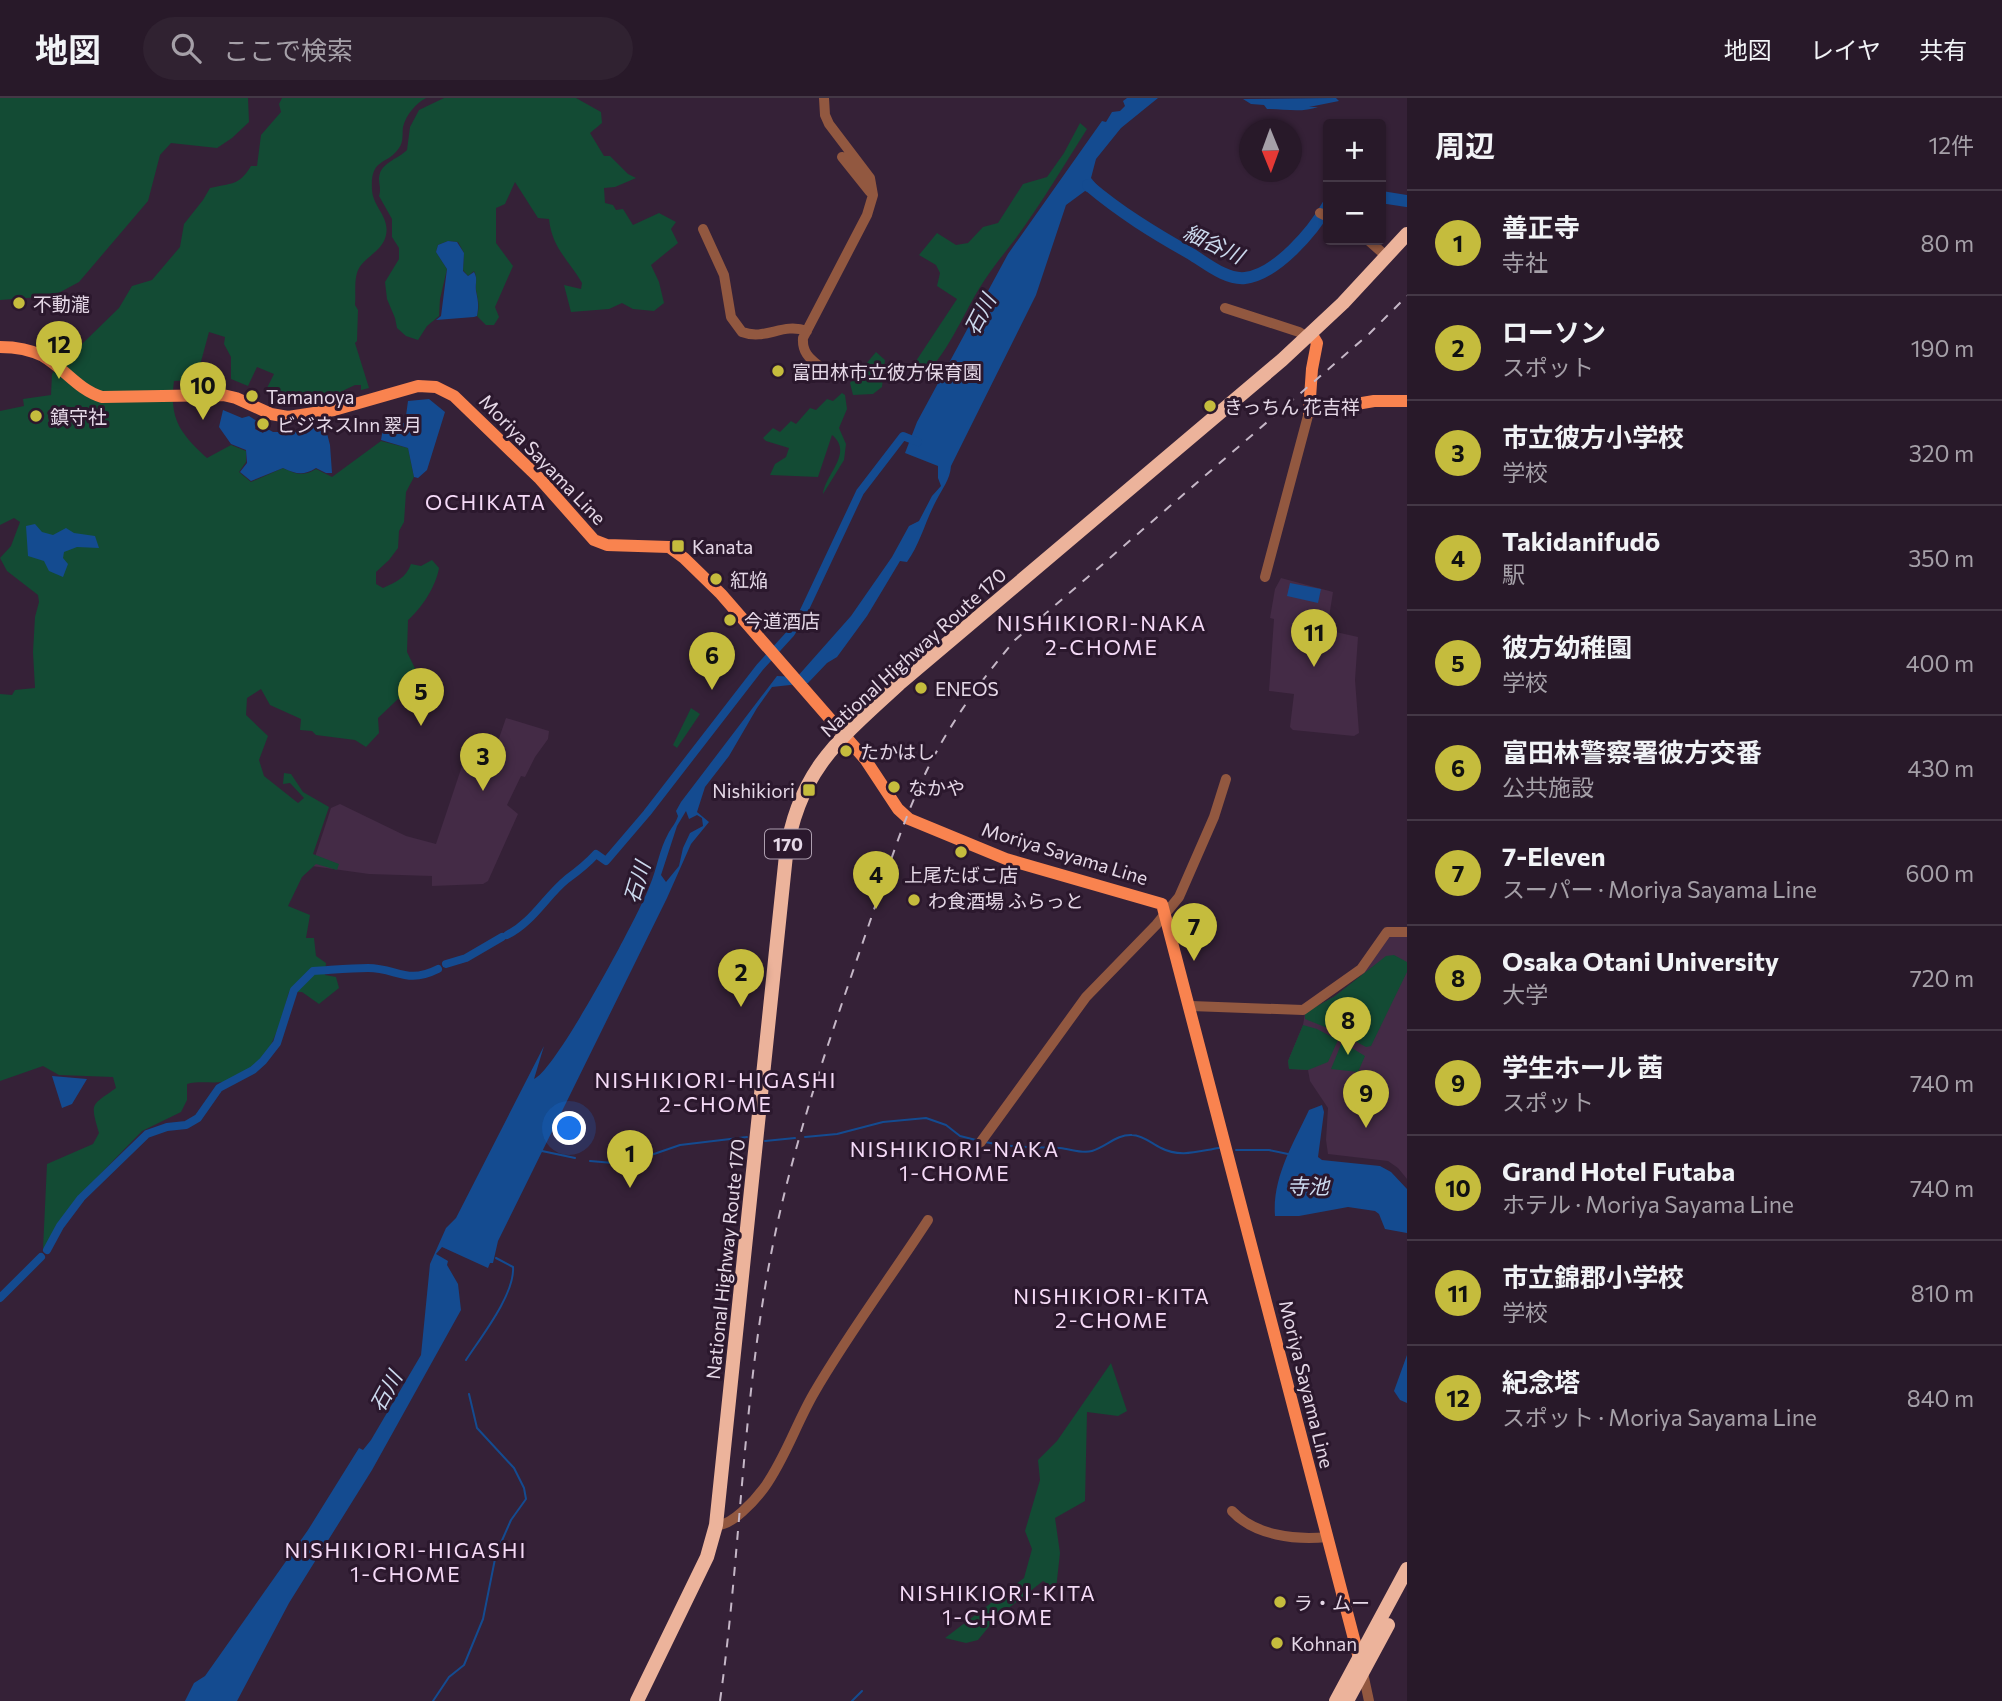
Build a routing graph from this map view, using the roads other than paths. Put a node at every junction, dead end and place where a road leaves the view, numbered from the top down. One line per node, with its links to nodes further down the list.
1 (824, 98): 3 (street)
2 (842, 158): 3 (street)
3 (872, 199): 9 (street)
4 (703, 229): 9 (street)
5 (1407, 234): 7 (highway, National Highway Route 170 / 170)
6 (1374, 245): 7 (street)
7 (1386, 256): 10 (highway, National Highway Route 170 / 170)
8 (1225, 308): 10 (street)
9 (807, 331): 12 (street)
10 (1309, 335): 14 (main road); 16 (highway, National Highway Route 170 / 170)
11 (0, 347): 16 (main road, Moriya Sayama Line)
12 (820, 366)
13 (1407, 401): 14 (main road)
14 (1309, 412): 15 (street)
15 (1265, 577)
16 (838, 729): 18 (main road, Moriya Sayama Line); 24 (highway, National Highway Route 170 / 170)
17 (1226, 779): 18 (street)
18 (1166, 913): 20 (main road, Moriya Sayama Line); 21 (street)
19 (1407, 932): 20 (street)
20 (1191, 1006): 25 (main road, Moriya Sayama Line)
21 (980, 1143)
22 (928, 1220): 24 (street)
23 (1232, 1511): 25 (street)
24 (716, 1525): 29 (highway, National Highway Route 170 / 170)
25 (1327, 1537): 28 (main road, Moriya Sayama Line)
26 (1407, 1569): 28 (highway)
27 (1407, 1589): 28 (highway)
28 (1361, 1665): 30 (highway); 31 (highway); 32 (street)
29 (637, 1701)
30 (1336, 1701)
31 (1348, 1701)
32 (1369, 1701)

